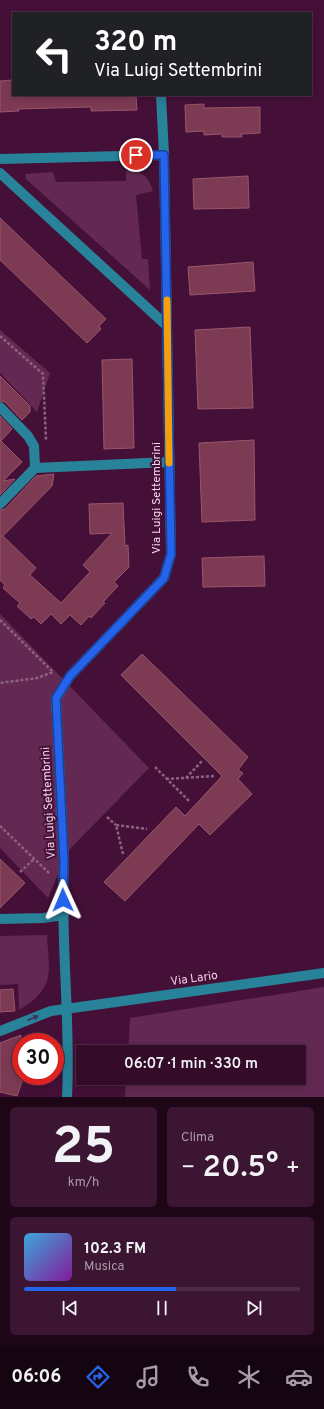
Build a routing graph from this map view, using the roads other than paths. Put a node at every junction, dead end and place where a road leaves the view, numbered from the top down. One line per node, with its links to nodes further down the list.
1 (161, 96): 2 (street, Via Luigi Settembrini)
2 (164, 155): 3 (street); 5 (street, Via Luigi Settembrini)
3 (0, 159)
4 (0, 173): 5 (street)
5 (167, 326): 7 (street, Via Luigi Settembrini)
6 (0, 407): 8 (street)
7 (169, 462): 8 (street); 10 (street, Via Luigi Settembrini)
8 (35, 468): 9 (street)
9 (0, 504)
10 (64, 915): 11 (street); 13 (street, Via Luigi Settembrini)
11 (0, 919)
12 (324, 973): 13 (street, Via Lario)
13 (68, 1010): 14 (street, Via Lario, one-way to 13); 15 (street, Via Luigi Settembrini)
14 (0, 1031)
15 (67, 1097)

